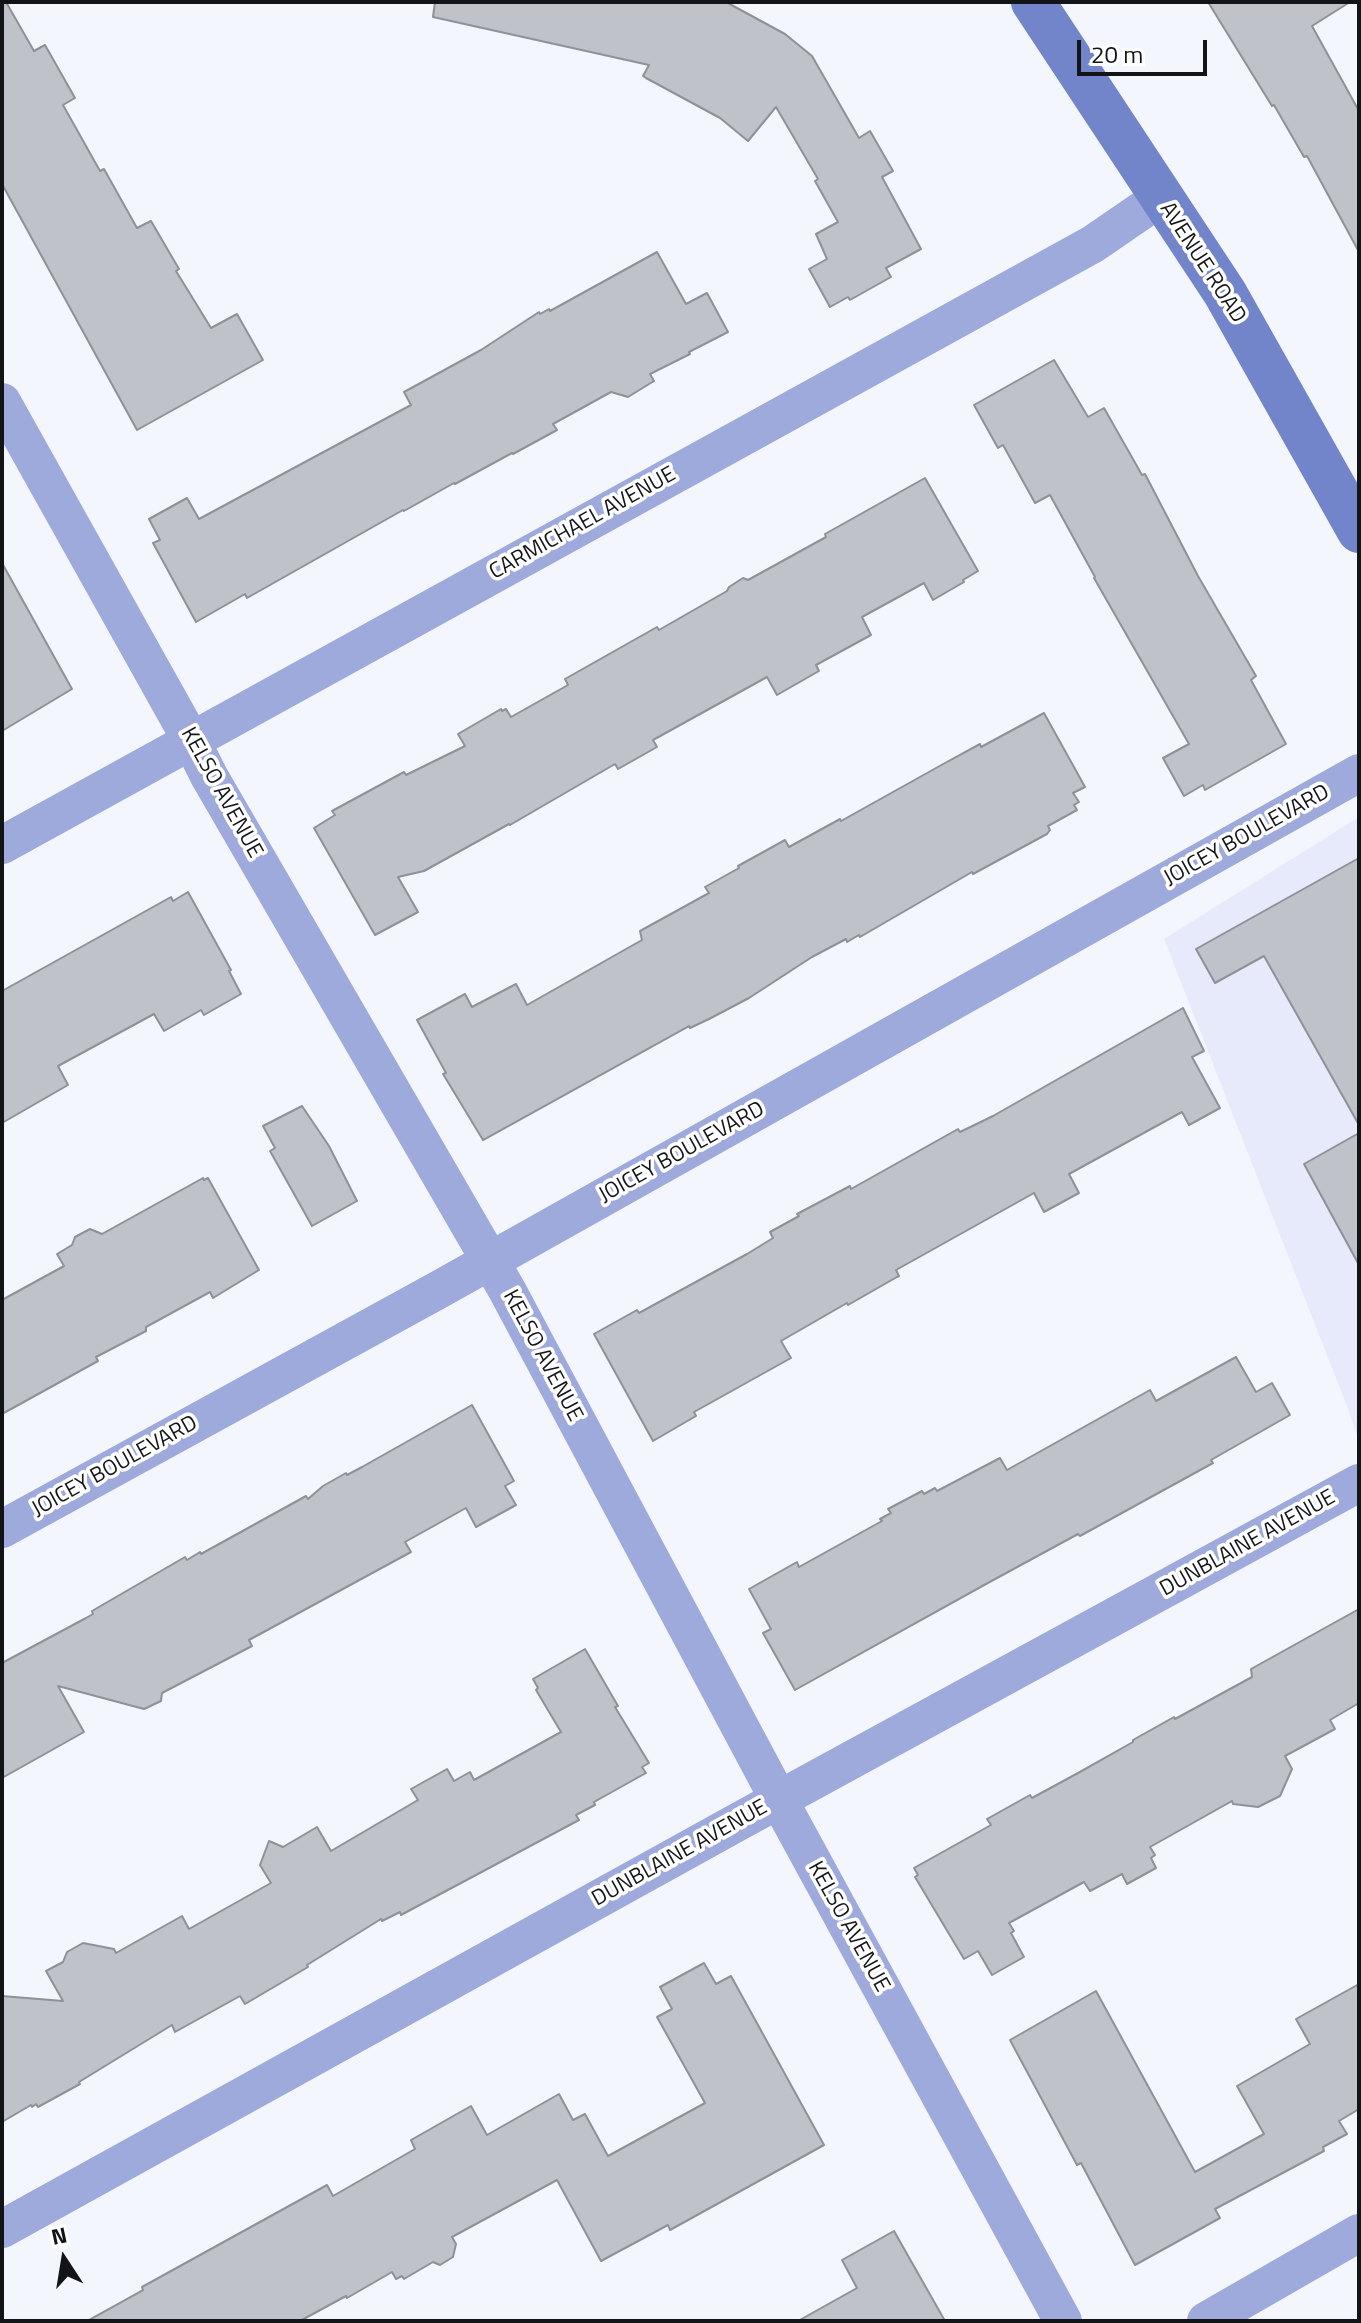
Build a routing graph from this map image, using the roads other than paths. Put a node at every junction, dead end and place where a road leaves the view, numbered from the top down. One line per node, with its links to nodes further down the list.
1 (1033, 2): 2 (main road, AVENUE ROAD)
2 (1160, 198): 4 (main road, AVENUE ROAD); 5 (street, CARMICHAEL AVENUE)
3 (2, 402): 5 (street, KELSO AVENUE)
4 (1359, 531)
5 (191, 740): 7 (street, CARMICHAEL AVENUE); 8 (street, KELSO AVENUE)
6 (1359, 773): 8 (street, JOICEY BOULEVARD)
7 (2, 845)
8 (491, 1261): 10 (street, JOICEY BOULEVARD); 11 (street, KELSO AVENUE)
9 (1359, 1483): 11 (street, DUNBLAINE AVENUE)
10 (2, 1529)
11 (779, 1800): 12 (street, DUNBLAINE AVENUE); 14 (street, KELSO AVENUE)
12 (2, 2229)
13 (1359, 2233): 15 (street)
14 (1063, 2321)
15 (1206, 2321)

